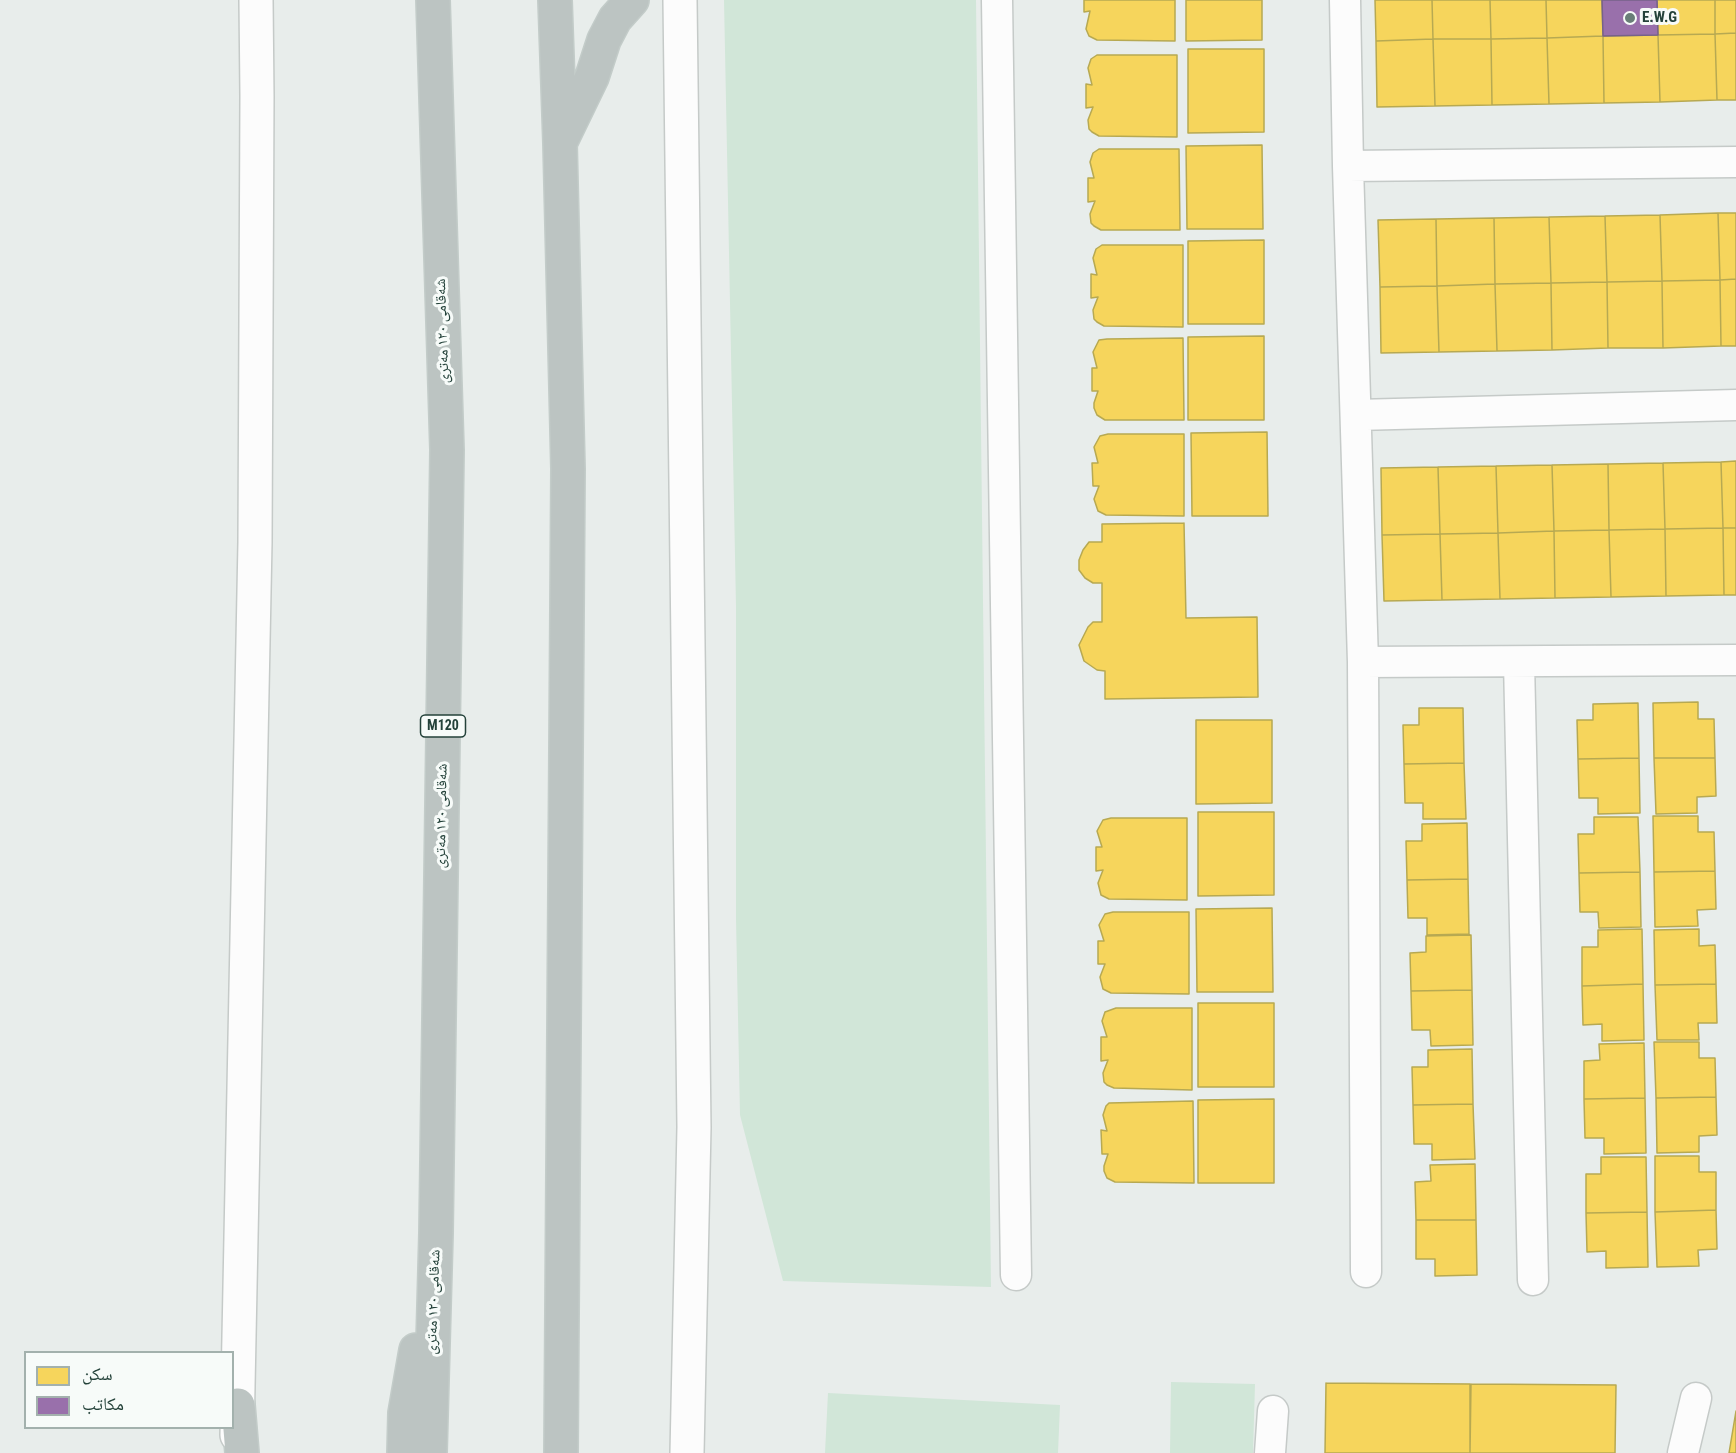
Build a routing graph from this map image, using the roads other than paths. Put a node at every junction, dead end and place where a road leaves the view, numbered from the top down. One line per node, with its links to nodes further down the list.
1 (256, 0): 21 (street)
2 (433, 0): 16 (highway, شەقامی ١٢٠ مەتری / M120)
3 (555, 0): 8 (highway)
4 (632, 0): 8 (highway)
5 (680, 0): 28 (street)
6 (997, 0): 18 (street)
7 (1345, 0): 10 (street)
8 (560, 143): 27 (highway)
9 (1736, 162): 10 (street)
10 (1348, 166): 12 (street)
11 (1736, 405): 12 (street)
12 (1357, 415): 14 (street)
13 (1736, 660): 15 (street)
14 (1363, 662): 15 (street); 17 (street)
15 (1520, 662): 19 (street)
16 (436, 1233): 25 (highway); 26 (highway, شەقامی ١٢٠ مەتری / M120)
17 (1366, 1272)
18 (1016, 1275)
19 (1533, 1280)
20 (1696, 1398): 30 (street)
21 (238, 1405): 23 (street); 24 (highway)
22 (1273, 1411): 29 (street)
23 (237, 1453)
24 (242, 1453)
25 (404, 1453)
26 (430, 1453)
27 (561, 1453)
28 (687, 1453)
29 (1270, 1453)
30 (1683, 1453)

